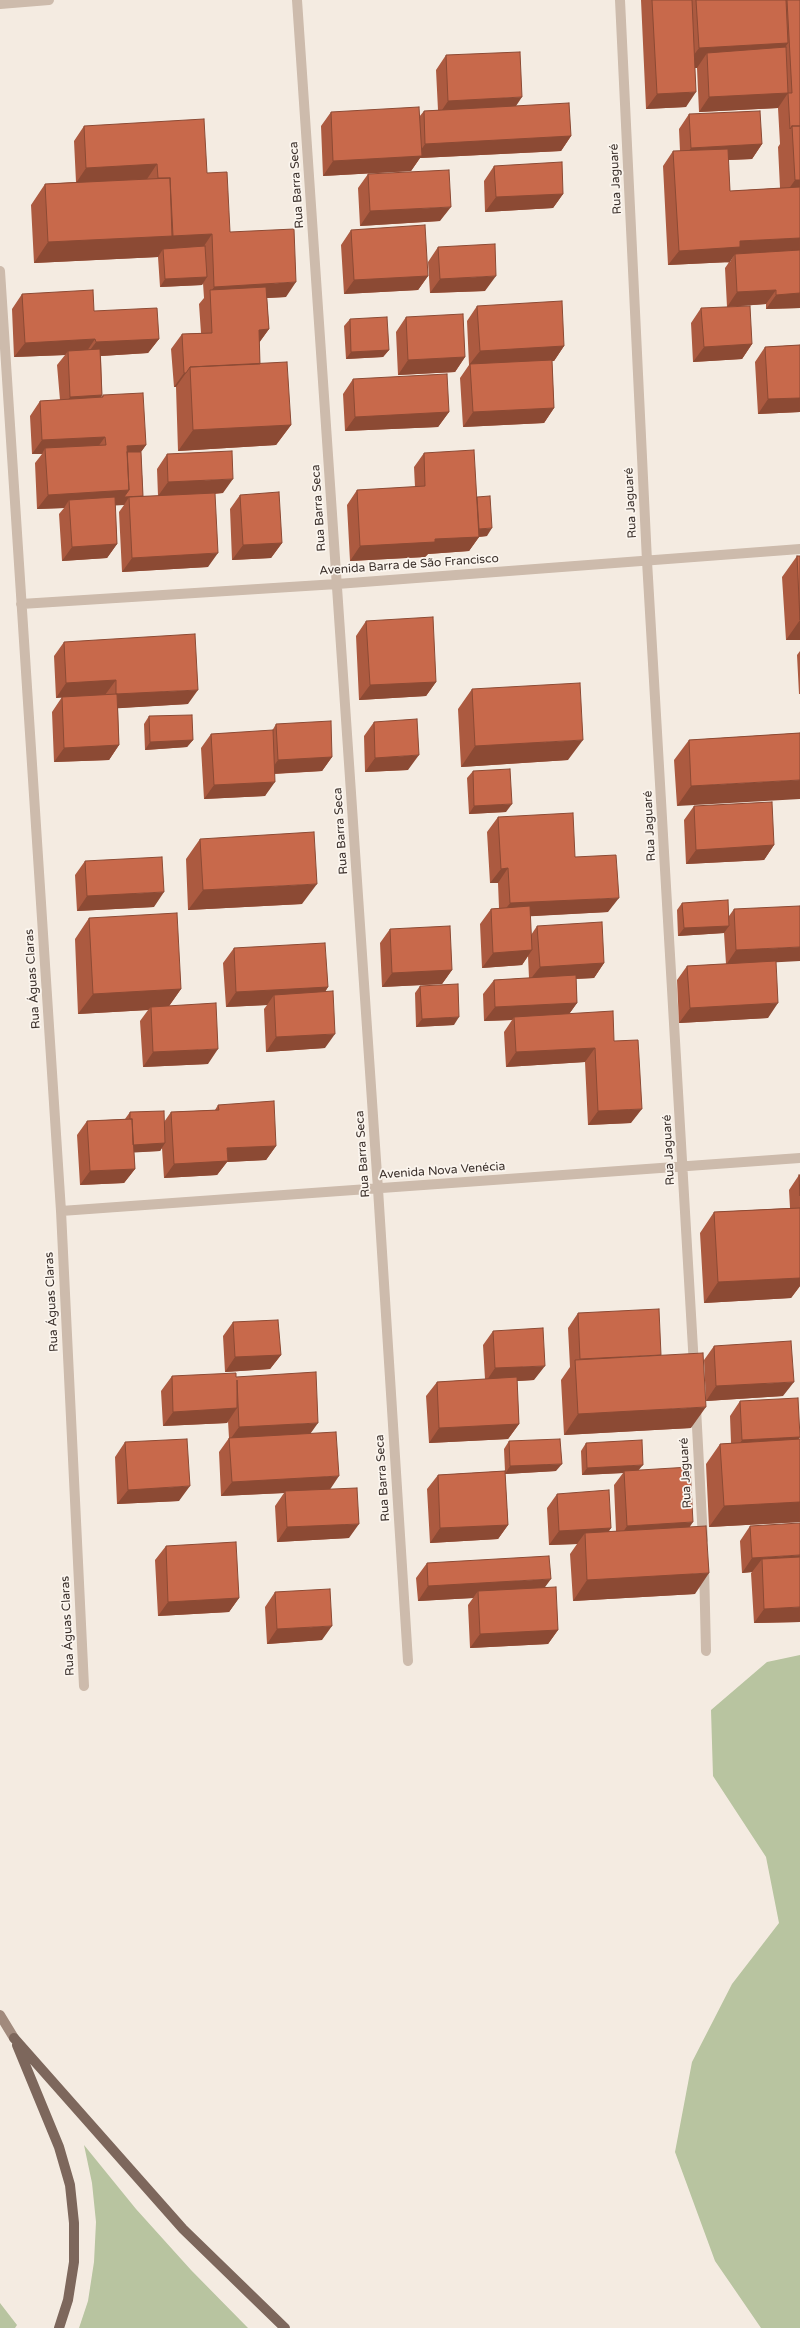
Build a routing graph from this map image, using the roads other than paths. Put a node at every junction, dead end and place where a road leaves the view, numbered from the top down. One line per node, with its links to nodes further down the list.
1 (49, 0): 4 (street)
2 (297, 0): 8 (street, Rua Barra Seca)
3 (620, 0): 7 (street, Rua Jaguaré)
4 (0, 4)
5 (0, 271): 9 (street, Rua Águas Claras)
6 (800, 549): 7 (street, Avenida Barra de São Francisco)
7 (647, 561): 8 (street, Avenida Barra de São Francisco); 11 (street, Rua Jaguaré)
8 (337, 584): 9 (street, Avenida Barra de São Francisco); 12 (street, Rua Barra Seca)
9 (20, 604): 13 (street, Rua Águas Claras)
10 (800, 1158): 11 (street, Avenida Nova Venécia)
11 (683, 1166): 12 (street, Avenida Nova Venécia); 14 (street, Rua Jaguaré)
12 (378, 1189): 13 (street, Avenida Nova Venécia); 17 (street, Rua Barra Seca)
13 (61, 1211): 18 (street, Rua Águas Claras)
14 (694, 1378)
15 (696, 1401): 16 (street, Rua Jaguaré)
16 (706, 1651)
17 (408, 1661)
18 (84, 1686)
19 (0, 2015): 20 (main road)
20 (14, 2038): 21 (main road); 22 (main road)
21 (60, 2328)
22 (285, 2328)

